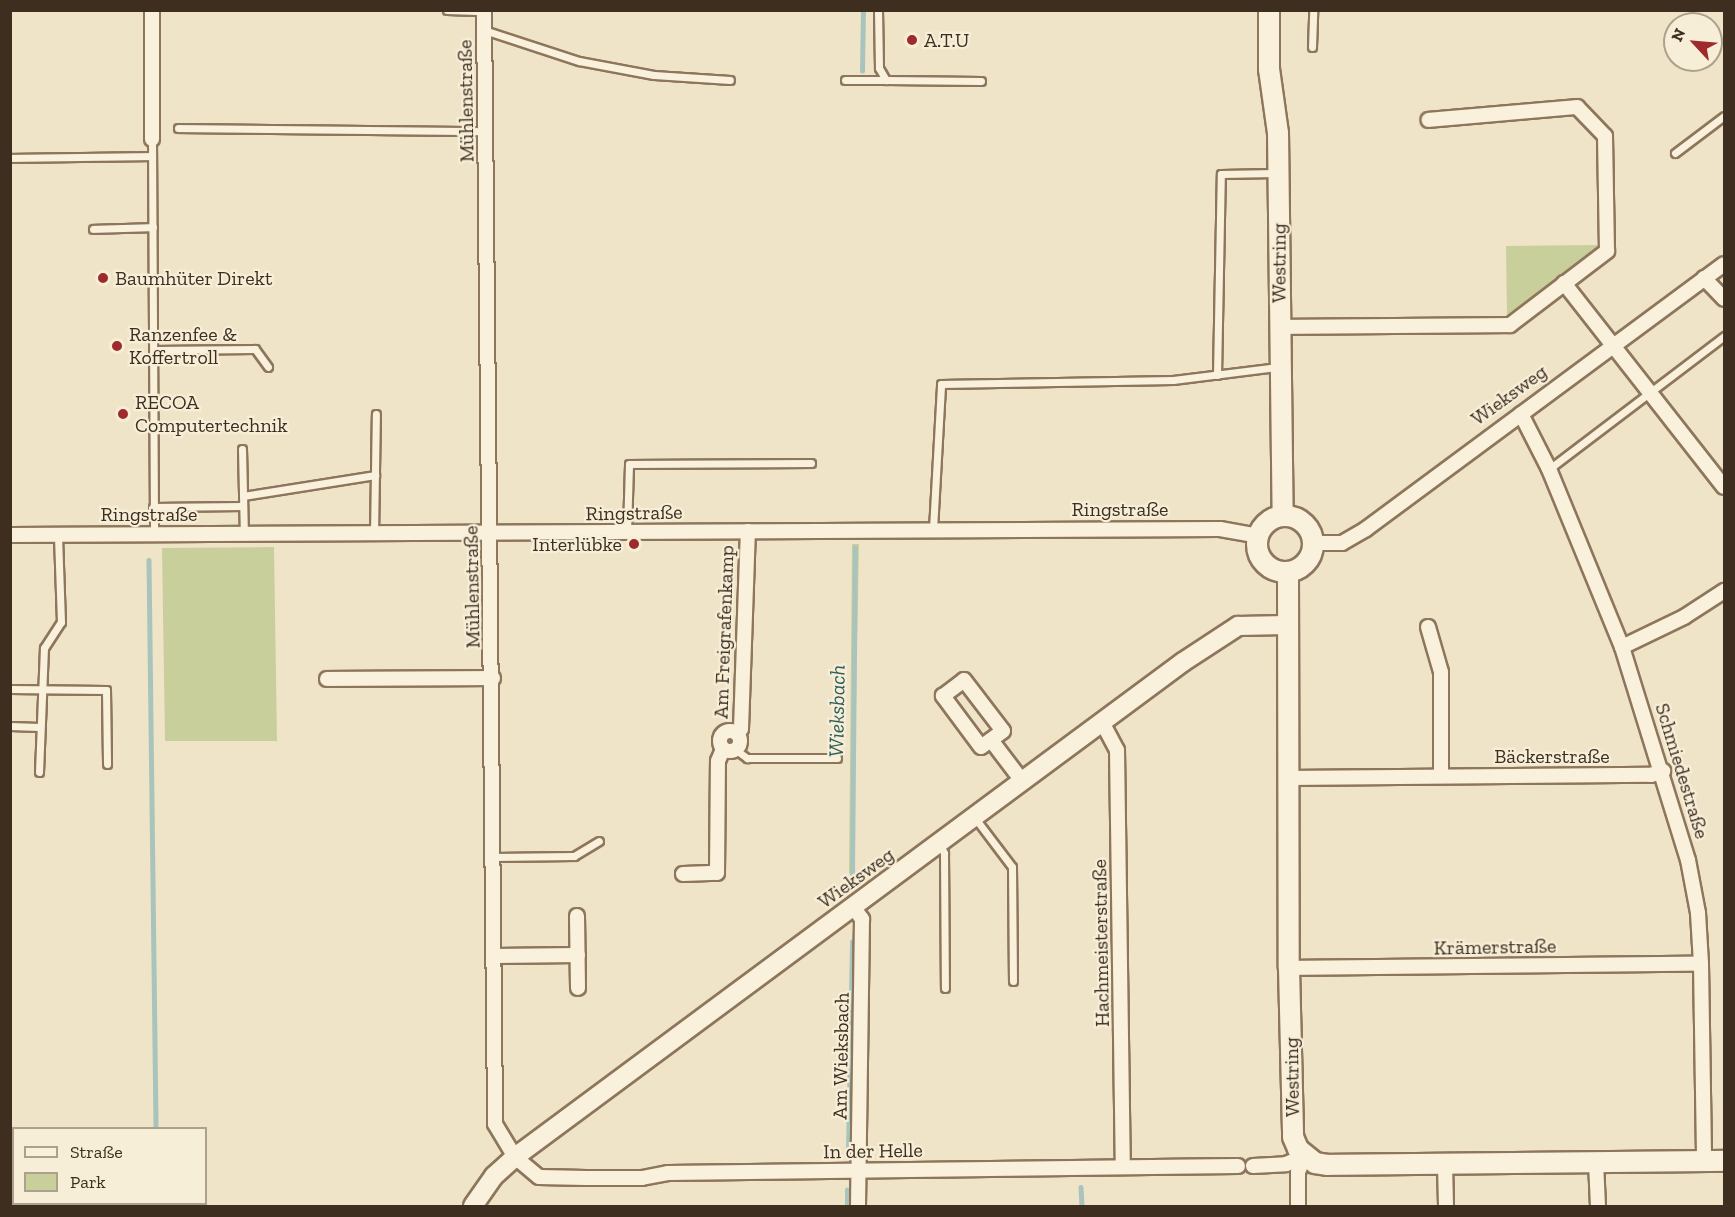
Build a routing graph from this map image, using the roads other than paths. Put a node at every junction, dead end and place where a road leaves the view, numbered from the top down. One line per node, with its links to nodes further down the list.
1 (152, 10): 17 (street)
2 (447, 10): 6 (lane)
3 (878, 10): 10 (lane)
4 (1269, 10): 21 (main road, Westring)
5 (1313, 10): 8 (lane)
6 (484, 11): 7 (street, Mühlenstraße)
7 (484, 30): 9 (lane); 16 (street, Mühlenstraße)
8 (1312, 47)
9 (730, 80)
10 (886, 80): 11 (lane); 12 (lane)
11 (845, 81)
12 (981, 81)
13 (1725, 116): 18 (lane)
14 (1429, 120): 26 (street)
15 (178, 128): 16 (lane)
16 (485, 131): 48 (street, Mühlenstraße)
17 (152, 139): 19 (lane)
18 (1675, 153)
19 (152, 156): 20 (lane); 22 (lane)
20 (10, 158)
21 (1278, 173): 28 (main road, Westring); 34 (lane)
22 (153, 227): 23 (lane); 31 (lane)
23 (93, 229)
24 (1725, 264): 25 (street, Wieksweg)
25 (1704, 278): 27 (street); 30 (street, Wieksweg)
26 (1564, 283): 28 (street); 30 (street)
27 (1725, 299)
28 (1279, 327): 33 (main road, Westring)
29 (1725, 336): 35 (lane)
30 (1613, 346): 35 (street); 37 (street, Wieksweg)
31 (154, 350): 32 (lane); 45 (lane)
32 (268, 367)
33 (1280, 367): 34 (lane); 46 (main road, Westring)
34 (1217, 375): 47 (lane)
35 (1651, 394): 40 (lane); 42 (street)
36 (376, 414): 41 (lane)
37 (1521, 414): 40 (street, Schmiedestraße); 57 (street, Wieksweg)
38 (242, 449): 43 (lane)
39 (811, 463): 50 (lane)
40 (1549, 469): 62 (street, Schmiedestraße)
41 (375, 475): 43 (lane); 55 (lane)
42 (1725, 487)
43 (243, 495): 44 (lane)
44 (243, 506): 45 (lane); 53 (lane)
45 (153, 507): 51 (lane)
46 (1282, 516): 56 (main road); 57 (main road)
47 (933, 529): 49 (street, Ringstraße); 56 (street, Ringstraße)
48 (491, 530): 50 (street, Ringstraße); 55 (street, Ringstraße); 63 (street, Mühlenstraße)
49 (748, 531): 50 (street, Ringstraße); 71 (street, Am Freigrafenkamp)
50 (627, 532)
51 (154, 533): 52 (street, Ringstraße); 53 (street, Ringstraße)
52 (58, 534): 54 (street, Ringstraße); 66 (lane)
53 (244, 534): 55 (street, Ringstraße)
54 (10, 535)
55 (374, 535)
56 (1258, 536): 58 (main road)
57 (1313, 543): 58 (main road)
58 (1288, 573): 60 (main road, Westring)
59 (1725, 591): 62 (street)
60 (1287, 625): 67 (street, Wieksweg); 77 (main road, Westring)
61 (1428, 627): 76 (street)
62 (1622, 647): 74 (street, Schmiedestraße)
63 (493, 678): 64 (street); 82 (street, Mühlenstraße)
64 (327, 680)
65 (10, 689): 66 (lane)
66 (40, 689): 69 (lane); 73 (lane)
67 (1102, 722): 78 (street, Wieksweg); 101 (street, Hachmeisterstraße)
68 (10, 726): 69 (lane)
69 (39, 727): 75 (lane)
70 (991, 740): 70 (street); 78 (street)
71 (730, 749): 72 (lane); 83 (street, Am Freigrafenkamp)
72 (837, 758)
73 (107, 764)
74 (1663, 771): 76 (street, Bäckerstraße); 88 (street, Schmiedestraße)
75 (39, 772)
76 (1441, 776): 77 (street, Bäckerstraße)
77 (1287, 778): 89 (main road, Westring)
78 (1023, 782): 79 (street, Wieksweg)
79 (975, 818): 81 (street, Wieksweg); 90 (lane)
80 (599, 841): 82 (lane)
81 (940, 845): 84 (street, Wieksweg); 92 (lane)
82 (494, 857): 87 (street, Mühlenstraße)
83 (683, 874)
84 (854, 908): 93 (street, Wieksweg); 102 (street, Am Wieksbach)
85 (577, 916): 86 (street)
86 (578, 955): 87 (street); 91 (street)
87 (495, 956): 93 (street, Mühlenstraße)
88 (1701, 964): 89 (street, Krämerstraße); 97 (street, Schmiedestraße)
89 (1289, 968): 94 (main road, Westring)
90 (1013, 981)
91 (578, 988)
92 (945, 988)
93 (515, 1156): 102 (street, In der Helle); 103 (street, Wieksweg)
94 (1305, 1156): 98 (main road); 100 (street); 105 (street)
95 (1725, 1161): 97 (main road)
96 (1596, 1162): 97 (main road); 98 (main road); 107 (street)
97 (1704, 1162)
98 (1445, 1164): 106 (street)
99 (1238, 1166): 101 (street, In der Helle)
100 (1254, 1166)
101 (1123, 1167): 102 (street, In der Helle)
102 (858, 1171): 104 (street, Am Wieksbach)
103 (472, 1206)
104 (858, 1206)
105 (1298, 1206)
106 (1446, 1206)
107 (1598, 1206)

